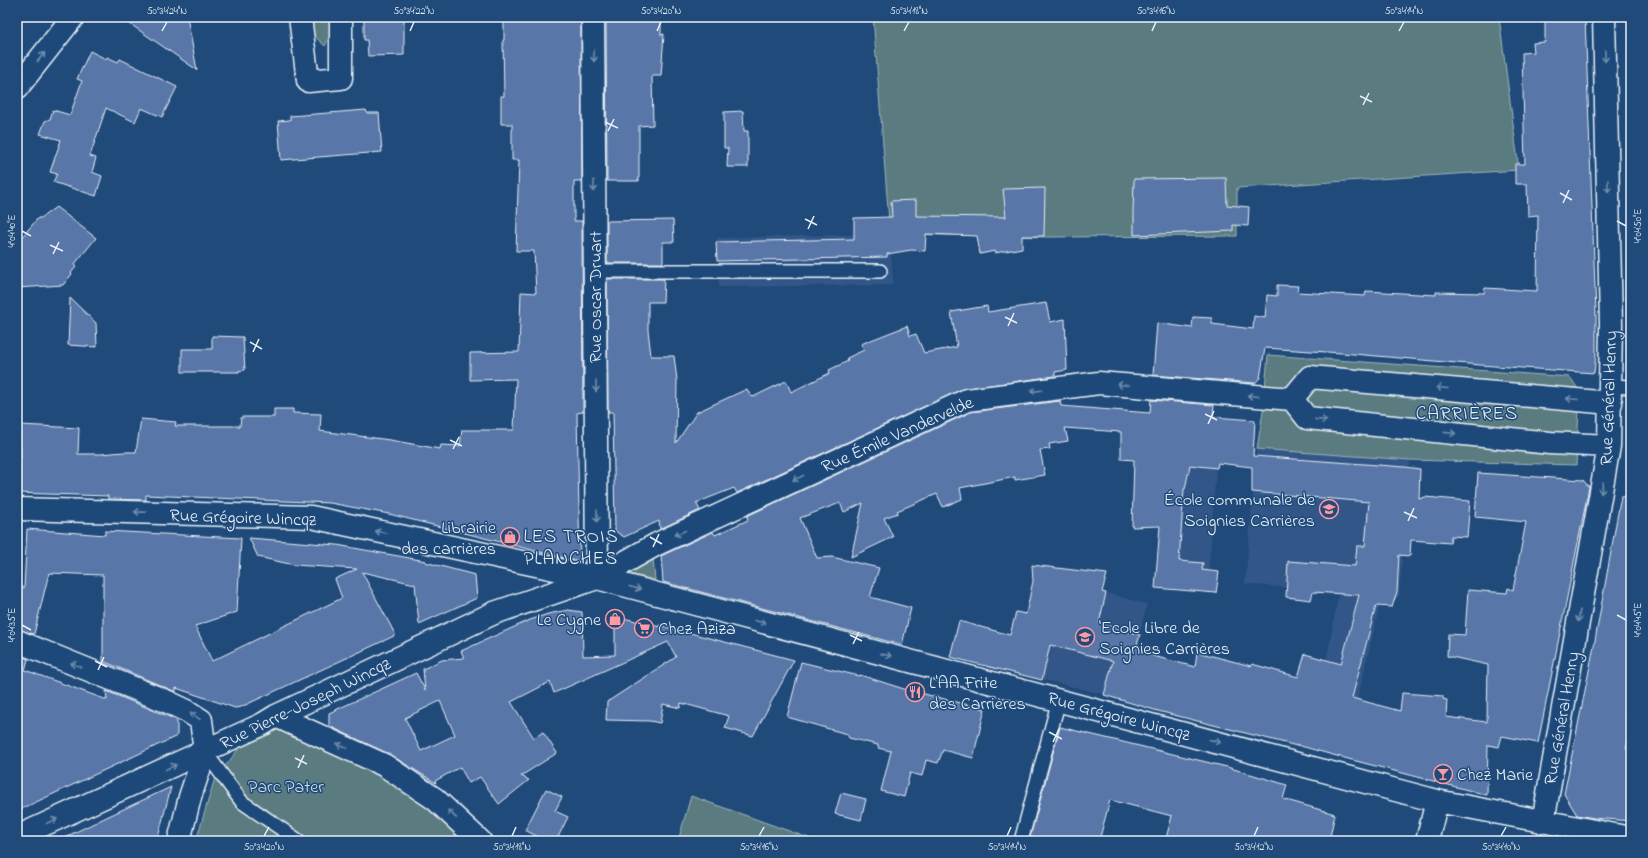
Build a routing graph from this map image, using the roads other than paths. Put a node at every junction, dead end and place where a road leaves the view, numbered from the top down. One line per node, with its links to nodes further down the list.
1 (73, 17): 6 (street, one-way to 1)
2 (300, 17): 3 (street)
3 (341, 17)
4 (593, 17): 7 (street, Rue Oscar Druart, one-way to 7)
5 (1604, 17): 9 (street, Rue Général Henry, one-way to 9)
6 (17, 88)
7 (595, 271): 8 (lane); 13 (street, Rue Oscar Druart, one-way to 13)
8 (880, 271)
9 (1618, 392): 10 (street, one-way to 10); 11 (street, Rue Général Henry)
10 (1292, 399): 11 (street, one-way to 11); 13 (street, Rue Émile Vandervelde, one-way to 13)
11 (1609, 446): 19 (street, Rue Général Henry, one-way to 19)
12 (17, 509): 13 (street, Rue Grégoire Wincqz, one-way to 12)
13 (597, 578): 15 (street, Rue Grégoire Wincqz, one-way to 15); 16 (street, Rue Pierre-Joseph Wincqz)
14 (17, 641): 17 (street, one-way to 14)
15 (1059, 700): 18 (street, Rue Grégoire Wincqz, one-way to 18); 25 (lane)
16 (276, 716): 17 (street, Rue Pierre-Joseph Wincqz); 24 (street, one-way to 16)
17 (204, 752): 20 (street, Rue Pierre-Joseph Wincqz, one-way to 17); 22 (street); 23 (lane)
18 (1437, 801): 19 (street, Rue Grégoire Wincqz); 26 (street)
19 (1543, 822): 21 (street, Rue Grégoire Wincqz)
20 (17, 837)
21 (1631, 838)
22 (179, 841)
23 (299, 841)
24 (480, 841)
25 (1022, 841)
26 (1427, 841)

